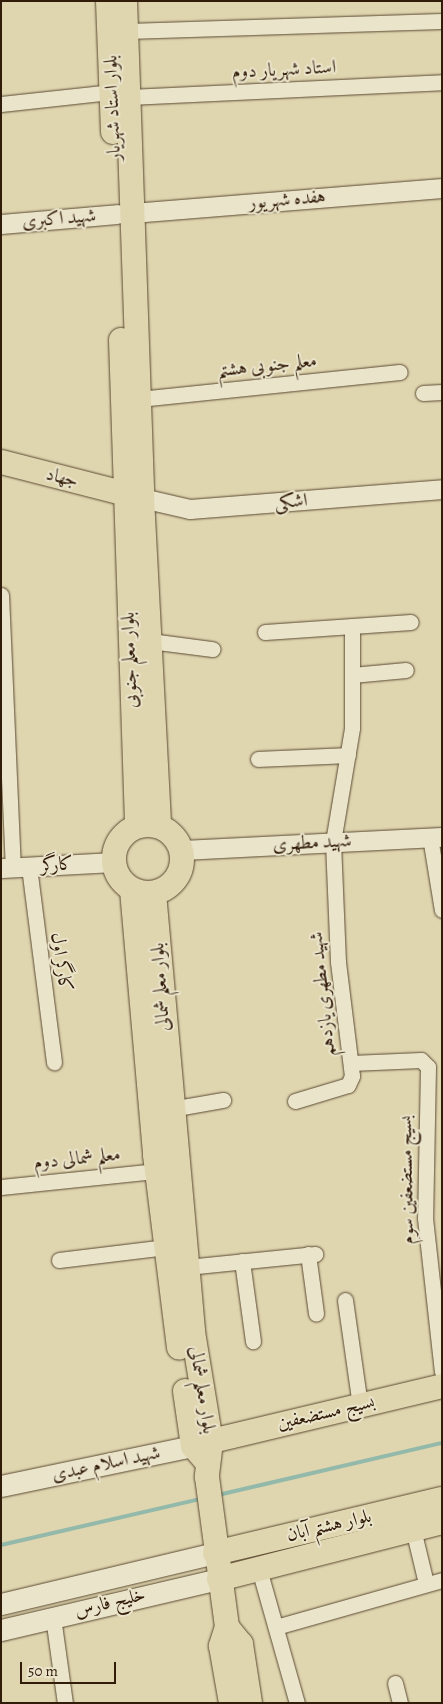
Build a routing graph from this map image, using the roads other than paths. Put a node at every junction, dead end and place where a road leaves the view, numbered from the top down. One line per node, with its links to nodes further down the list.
1 (108, 1): 6 (main road, بلوار استاد شهریار)
2 (125, 1): 4 (main road, بلوار استاد شهریار)
3 (442, 20): 4 (street)
4 (127, 31): 6 (main road, بلوار استاد شهریار)
5 (442, 82): 6 (street, استاد شهریار دوم)
6 (120, 95): 7 (street, استاد شهریار دوم); 9 (main road, بلوار استاد شهریار)
7 (1, 104)
8 (442, 188): 9 (street, هفده شهریور)
9 (124, 214): 10 (street, شهید اکبری); 14 (main road, بلوار معلم جنوبی); 17 (main road, بلوار معلم جنوبی)
10 (1, 224)
11 (400, 372): 14 (street, معلم جنوبی هشتم)
12 (442, 392): 13 (street)
13 (424, 393)
14 (139, 400): 17 (main road, بلوار معلم جنوبی)
15 (1, 462): 17 (main road, جهاد)
16 (442, 489): 17 (street, اشکی)
17 (133, 496): 22 (main road, بلوار معلم جنوبی); 28 (main road, بلوار معلم جنوبی)
18 (1, 595): 33 (street, کارگر اول)
19 (411, 622): 20 (street)
20 (352, 626): 21 (street); 25 (street, شهید مطهری یازدهم)
21 (265, 632)
22 (150, 641): 23 (street); 28 (main road, بلوار معلم جنوبی)
23 (212, 649)
24 (406, 670): 25 (street)
25 (352, 675): 26 (street, شهید مطهری یازدهم)
26 (348, 755): 27 (street); 30 (street, شهید مطهری یازدهم)
27 (258, 759)
28 (148, 826): 31 (main road); 32 (main road)
29 (436, 837): 30 (street, شهید مطهری); 35 (street)
30 (333, 842): 31 (street, شهید مطهری); 37 (street, شهید مطهری یازدهم)
31 (182, 850): 34 (main road)
32 (114, 862): 33 (street, کارگر); 34 (main road)
33 (14, 867): 36 (street, کارگر اول)
34 (143, 891): 40 (main road, بلوار معلم شمالی); 41 (main road, بلوار معلم شمالی)
35 (442, 910)
36 (54, 1062)
37 (352, 1064): 39 (street, شهید مطهری یازدهم); 50 (street, بسیج مستضعفین سوم)
38 (222, 1100): 40 (street)
39 (295, 1101)
40 (171, 1109): 46 (main road, بلوار معلم شمالی)
41 (156, 1170): 42 (street, معلم شمالی دوم); 43 (main road, بلوار معلم شمالی)
42 (1, 1187)
43 (166, 1247): 44 (street); 46 (main road, بلوار معلم شمالی)
44 (59, 1260)
45 (242, 1261): 46 (street); 48 (street); 49 (street)
46 (182, 1282): 52 (main road, بلوار معلم شمالی); 55 (main road, بلوار معلم شمالی)
47 (345, 1300): 53 (street)
48 (316, 1313)
49 (253, 1341)
50 (442, 1372)
51 (442, 1386): 53 (main road, بسیج مستضعفین)
52 (201, 1397): 54 (main road); 55 (main road, بلوار معلم شمالی)
53 (360, 1405): 54 (main road, بسیج مستضعفین)
54 (256, 1430): 55 (main road, بسیج مستضعفین)
55 (204, 1456): 56 (main road, شهید اسلام عبدی); 60 (main road)
56 (1, 1486)
57 (442, 1499): 60 (main road, بلوار هشتم آبان)
58 (442, 1522): 59 (main road, بلوار هشتم آبان)
59 (413, 1529): 61 (main road, بلوار هشتم آبان); 64 (street)
60 (214, 1542): 62 (main road); 65 (main road, خلیج فارس)
61 (259, 1568): 62 (main road, بلوار هشتم آبان); 68 (street)
62 (219, 1579): 66 (main road, خلیج فارس); 67 (main road)
63 (442, 1580): 64 (street)
64 (426, 1583): 68 (street)
65 (1, 1604)
66 (54, 1617): 69 (main road, خلیج فارس); 72 (street)
67 (227, 1627): 73 (main road); 74 (main road)
68 (276, 1627): 71 (street)
69 (1, 1630)
70 (395, 1683): 75 (street)
71 (296, 1700)
72 (65, 1703)
73 (231, 1703)
74 (250, 1703)
75 (400, 1703)

